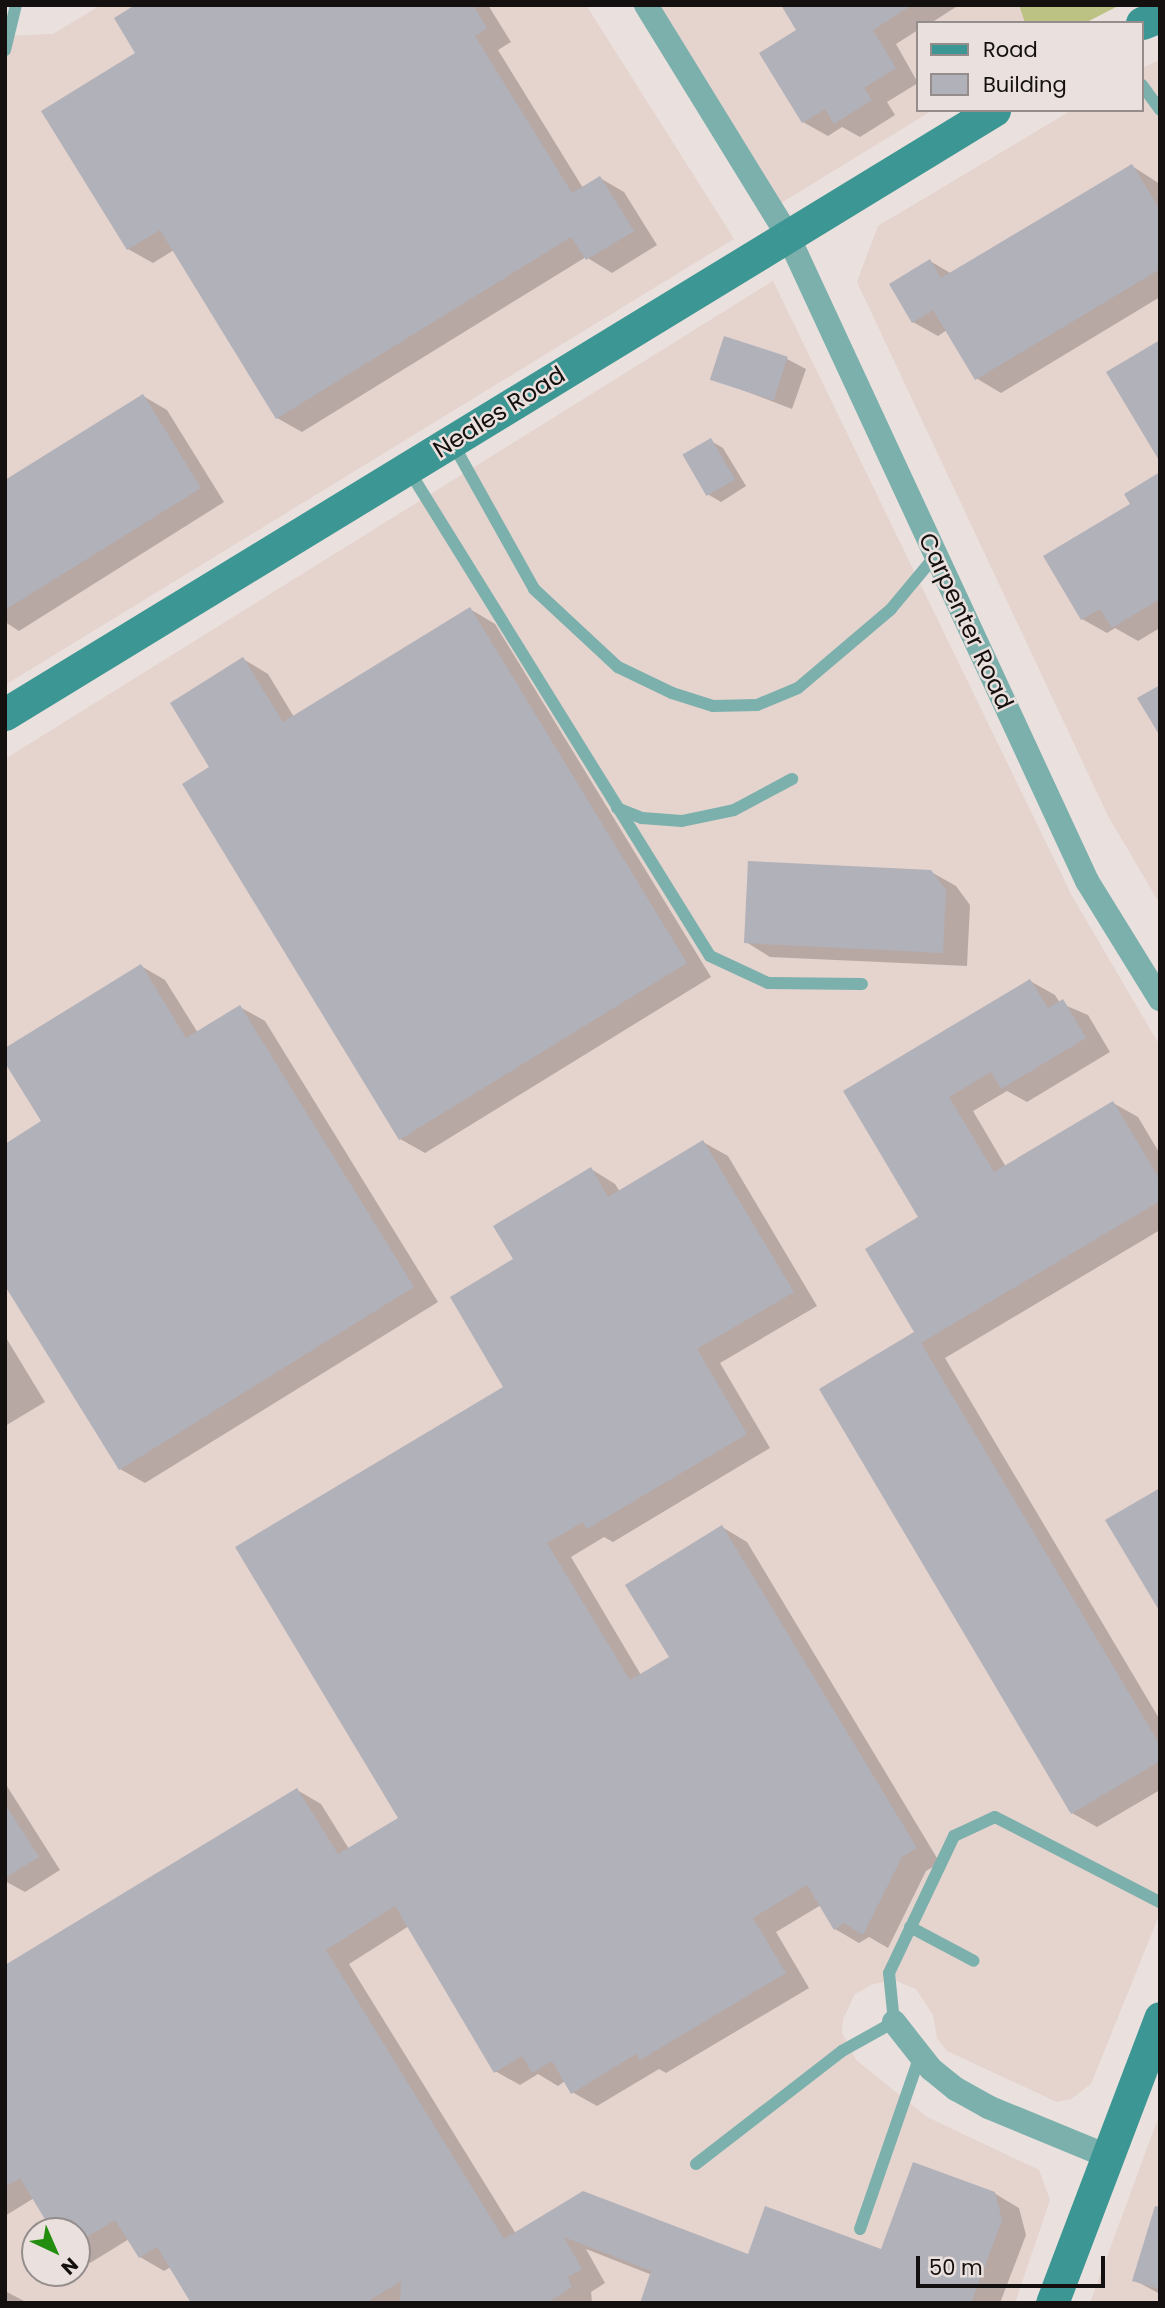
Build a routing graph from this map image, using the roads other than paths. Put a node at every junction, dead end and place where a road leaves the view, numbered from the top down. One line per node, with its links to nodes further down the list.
1 (16, 5): 3 (lane)
2 (646, 5): 7 (street, Carpenter Road)
3 (5, 50)
4 (1144, 88): 5 (lane)
5 (1160, 110)
6 (991, 112): 7 (street, Neales Road)
7 (787, 234): 8 (street, Neales Road); 10 (street, Carpenter Road)
8 (452, 442): 9 (street, Neales Road); 10 (lane)
9 (408, 469): 11 (street, Neales Road); 13 (lane)
10 (936, 555): 15 (street, Carpenter Road)
11 (5, 714)
12 (792, 779): 13 (lane)
13 (616, 808): 14 (lane)
14 (862, 985)
15 (1160, 999)
16 (1160, 1902): 17 (lane)
17 (910, 1927): 18 (lane); 20 (lane)
18 (974, 1961)
19 (1160, 2018): 22 (street)
20 (894, 2022): 21 (street); 23 (lane)
21 (920, 2056): 22 (street); 24 (lane)
22 (1107, 2156): 25 (street)
23 (696, 2164)
24 (860, 2229)
25 (1052, 2303)

